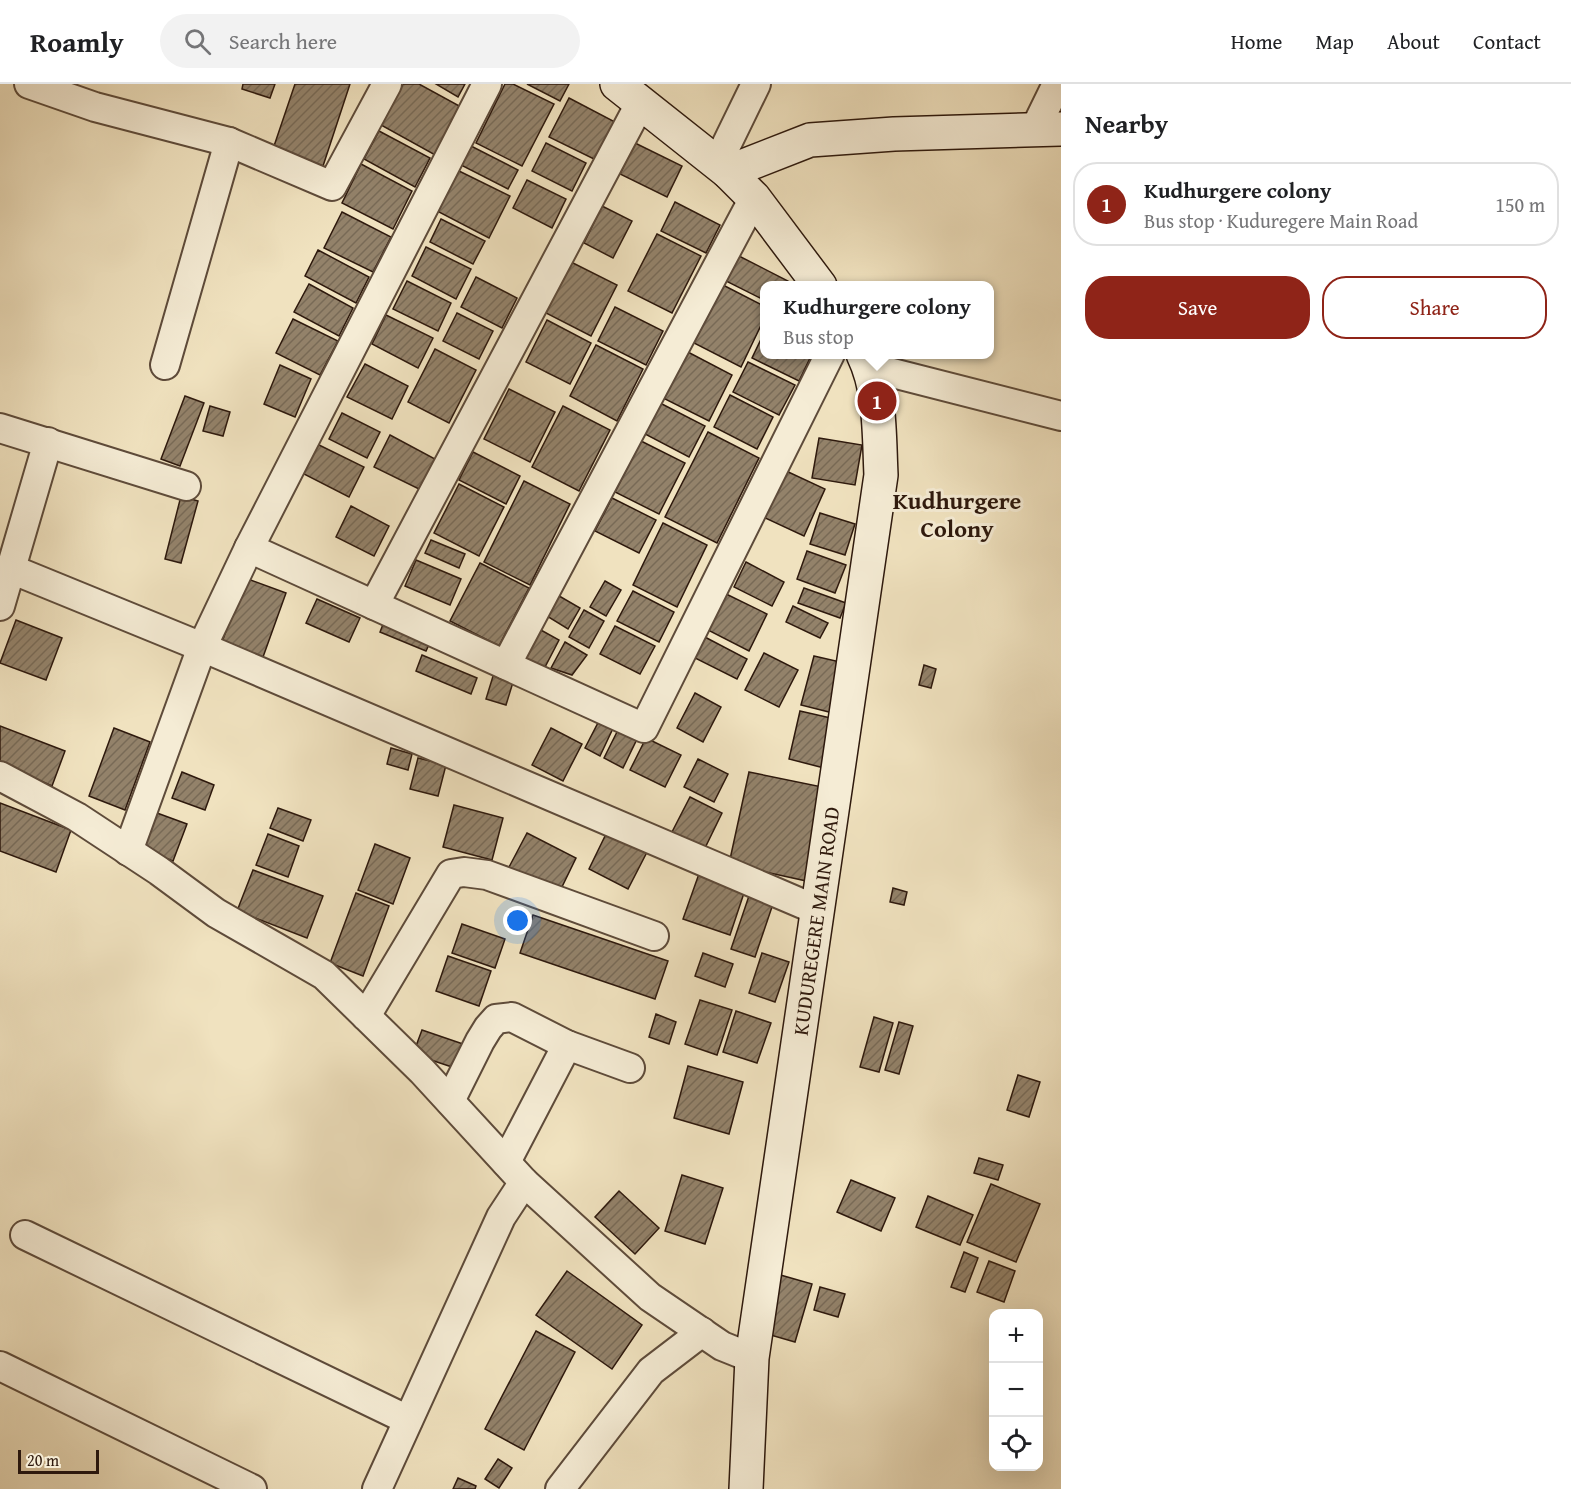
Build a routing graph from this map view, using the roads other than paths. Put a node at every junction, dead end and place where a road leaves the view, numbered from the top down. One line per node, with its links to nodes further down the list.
1 (29, 84): 8 (street)
2 (387, 84): 8 (street)
3 (487, 84): 19 (street)
4 (756, 84): 9 (street)
5 (1057, 84): 7 (street)
6 (629, 93): 9 (street); 21 (street)
7 (1048, 129): 9 (street)
8 (229, 142): 14 (street)
9 (723, 167): 10 (street)
10 (754, 198): 11 (street); 24 (street)
11 (817, 281)
12 (828, 359): 24 (street)
13 (866, 361): 15 (street); 27 (street, KUDUREGERE MAIN ROAD)
14 (165, 365)
15 (1061, 416)
16 (0, 428): 17 (street)
17 (48, 442): 18 (street); 20 (street)
18 (186, 486)
19 (249, 548): 21 (street); 23 (street)
20 (12, 569): 22 (street); 23 (street)
21 (374, 605): 24 (street)
22 (0, 606)
23 (202, 647): 26 (street); 27 (street)
24 (506, 665)
25 (0, 776): 26 (street)
26 (128, 851): 29 (street)
27 (817, 910): 36 (street, KUDUREGERE MAIN ROAD)
28 (654, 936): 29 (street)
29 (366, 1016): 32 (street)
30 (567, 1045): 31 (street); 32 (street); 33 (street)
31 (630, 1068)
32 (450, 1101): 33 (street)
33 (515, 1172): 35 (street); 38 (street)
34 (25, 1235): 38 (street)
35 (702, 1332): 36 (street); 41 (street)
36 (752, 1358): 42 (street, KUDUREGERE MAIN ROAD)
37 (0, 1366): 39 (street)
38 (408, 1420): 40 (street)
39 (252, 1489)
40 (376, 1489)
41 (560, 1489)
42 (746, 1489)

